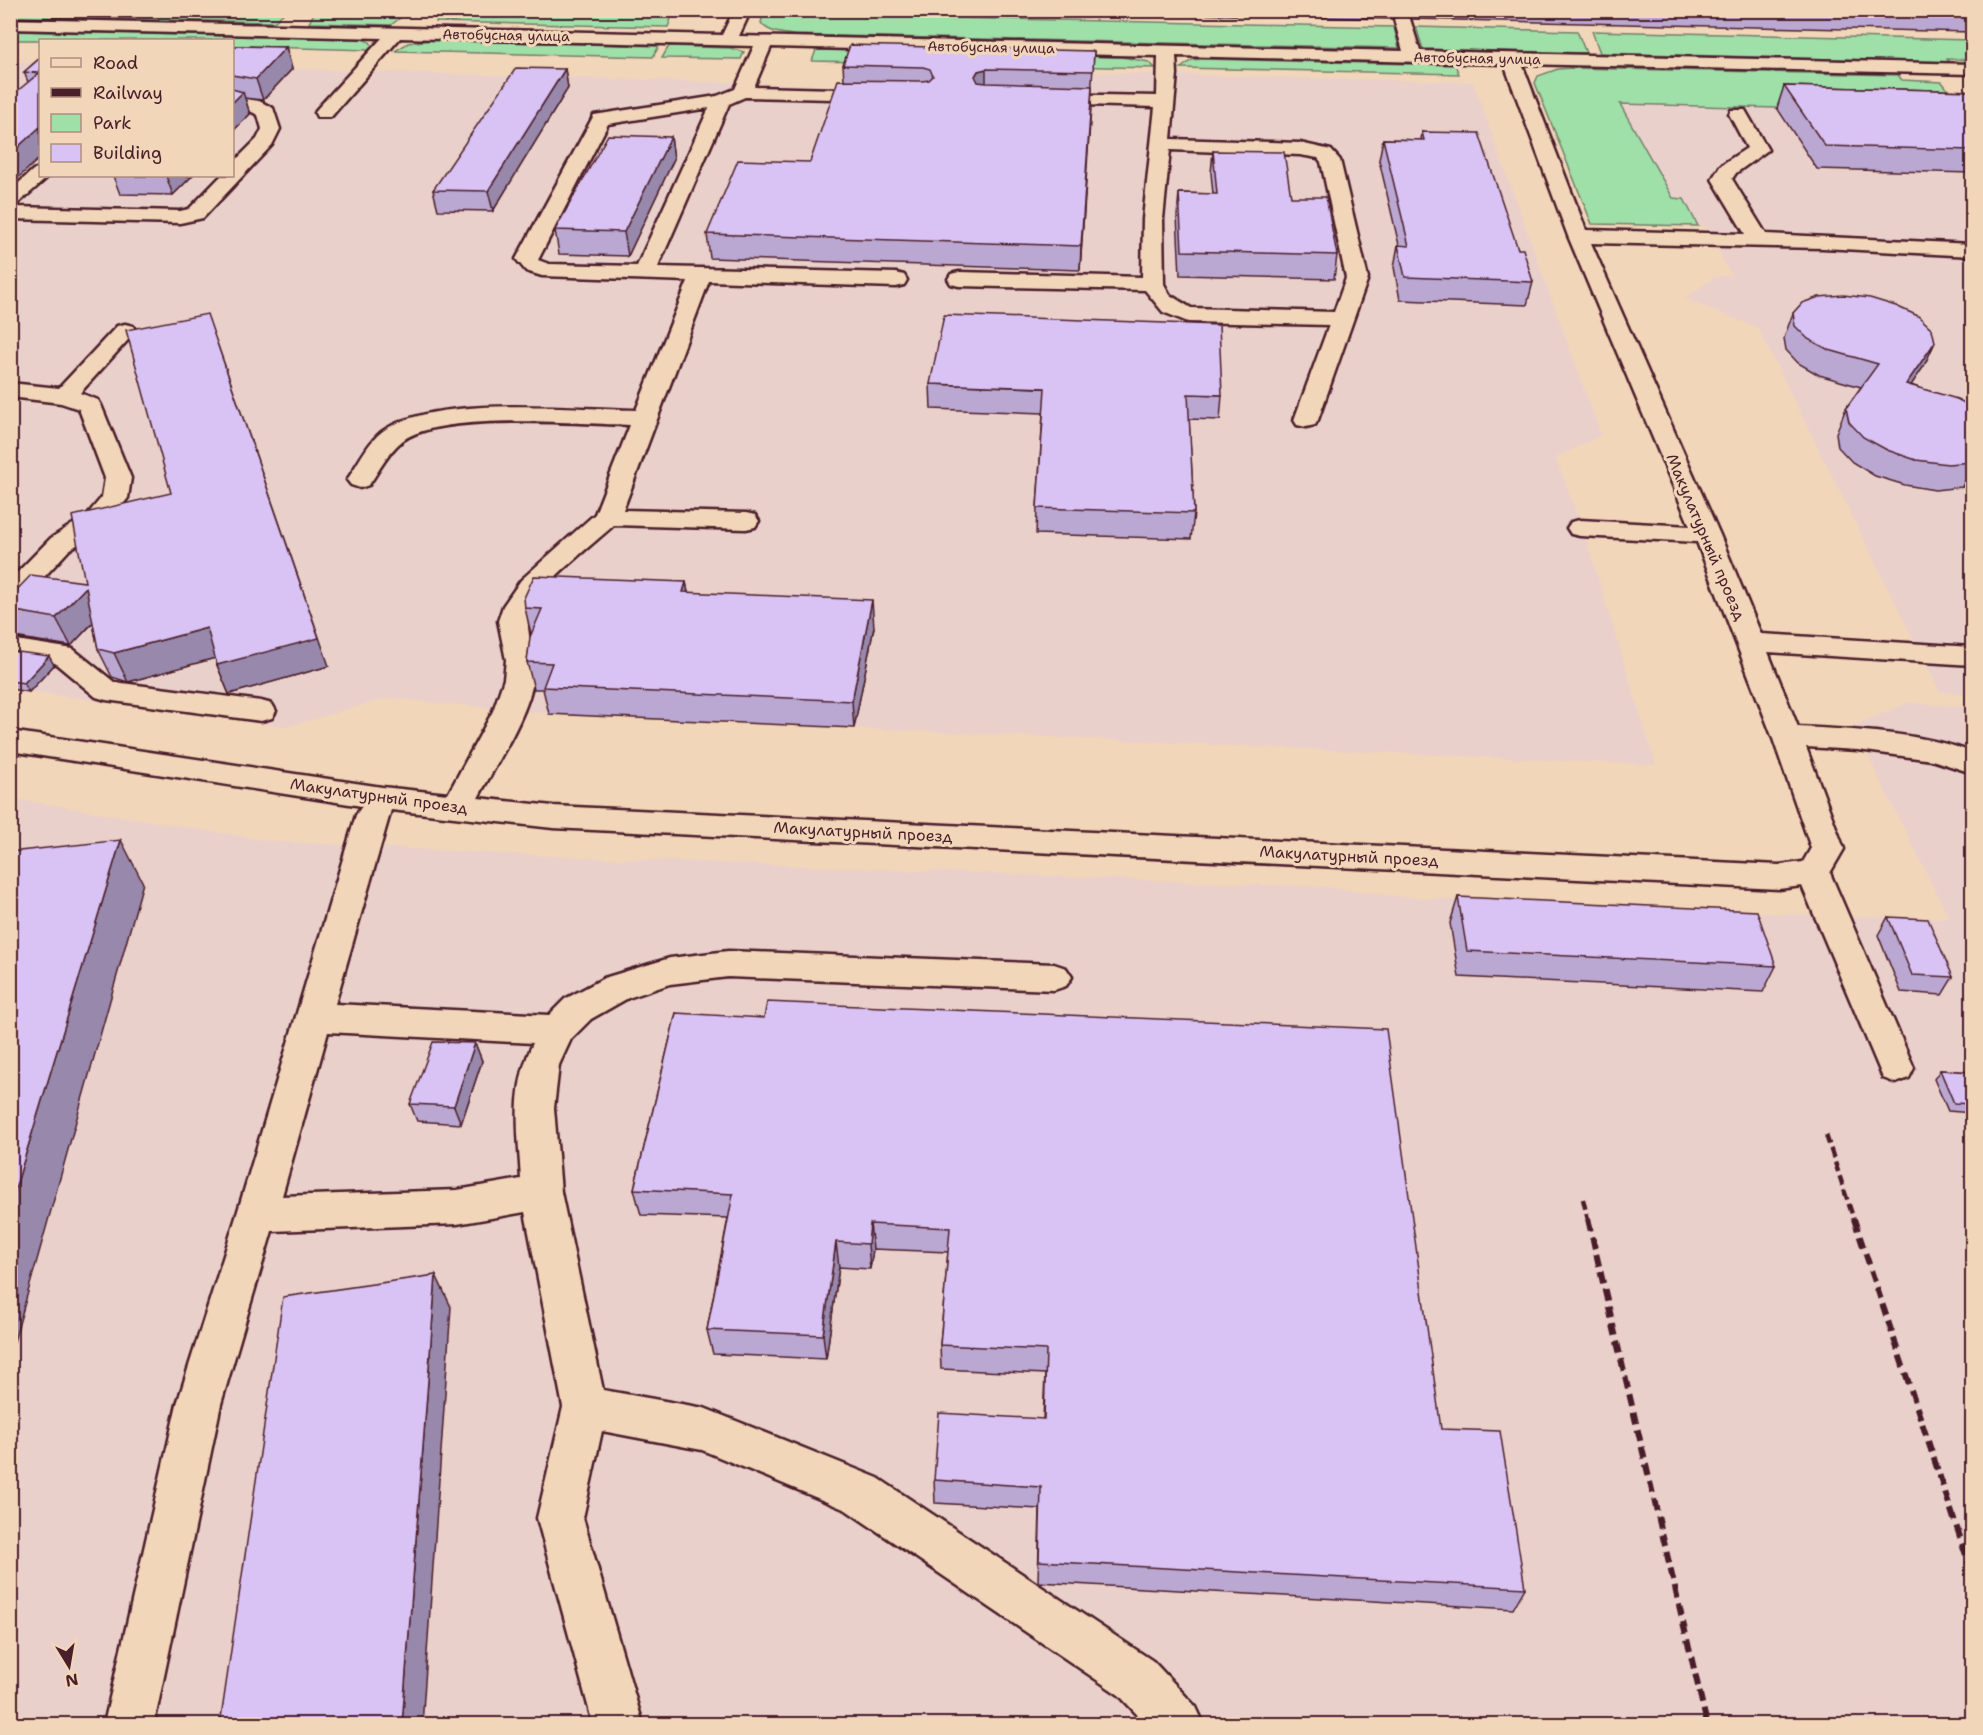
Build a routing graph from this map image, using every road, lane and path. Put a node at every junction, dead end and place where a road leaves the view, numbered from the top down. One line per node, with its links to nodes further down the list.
1 (743, 10): 6 (street)
2 (423, 18): 5 (street)
3 (1402, 19): 9 (street)
4 (10, 24): 5 (street, Автобусная улица)
5 (403, 33): 6 (street, Автобусная улица); 18 (street)
6 (728, 40): 7 (street, Автобусная улица)
7 (765, 41): 8 (street, Автобусная улица); 12 (street)
8 (1167, 51): 9 (street, Автобусная улица); 17 (street)
9 (1413, 56): 10 (street, Автобусная улица)
10 (1511, 59): 11 (street, Автобусная улица); 26 (street, Макулатурный проезд)
11 (1970, 72)
12 (743, 92): 13 (street); 15 (street)
13 (900, 96)
14 (1034, 99): 17 (street)
15 (721, 101): 29 (street); 29 (street)
16 (234, 102): 21 (street)
17 (1166, 102): 20 (street)
18 (324, 113)
19 (1738, 114): 27 (street)
20 (1161, 144): 33 (street); 34 (street)
21 (234, 174)
22 (39, 175): 24 (street)
23 (231, 177): 25 (street)
24 (10, 202)
25 (10, 213)
26 (1578, 236): 27 (street); 44 (street, Макулатурный проезд)
27 (1759, 240): 28 (street)
28 (1972, 250)
29 (645, 273): 30 (street)
30 (701, 274): 32 (street); 38 (street)
31 (959, 279): 33 (street)
32 (896, 280)
33 (1153, 284): 34 (street)
34 (1342, 319): 39 (street)
35 (125, 331): 37 (street)
36 (10, 390): 37 (street)
37 (65, 396): 45 (street)
38 (646, 418): 40 (street); 41 (street)
39 (1306, 420)
40 (360, 480)
41 (607, 517): 42 (street); 55 (street)
42 (746, 520)
43 (1580, 528): 44 (street)
44 (1707, 534): 47 (street, Макулатурный проезд)
45 (23, 568): 46 (street)
46 (10, 597)
47 (1750, 642): 49 (street); 51 (street, Макулатурный проезд)
48 (10, 648): 50 (street)
49 (1972, 656)
50 (261, 711)
51 (1787, 736): 53 (street); 56 (street, Макулатурный проезд)
52 (10, 741): 54 (street, Макулатурный проезд)
53 (1972, 763)
54 (382, 798): 55 (street, Макулатурный проезд); 58 (street)
55 (457, 808): 56 (street, Макулатурный проезд)
56 (1813, 872): 60 (street)
57 (1054, 976): 59 (street)
58 (313, 1017): 59 (street); 62 (street)
59 (557, 1030): 61 (street)
60 (1896, 1068)
61 (541, 1192): 62 (street); 63 (street)
62 (257, 1214): 64 (street)
63 (585, 1407): 65 (street); 66 (street)
64 (129, 1725)
65 (618, 1725)
66 (1179, 1725)

